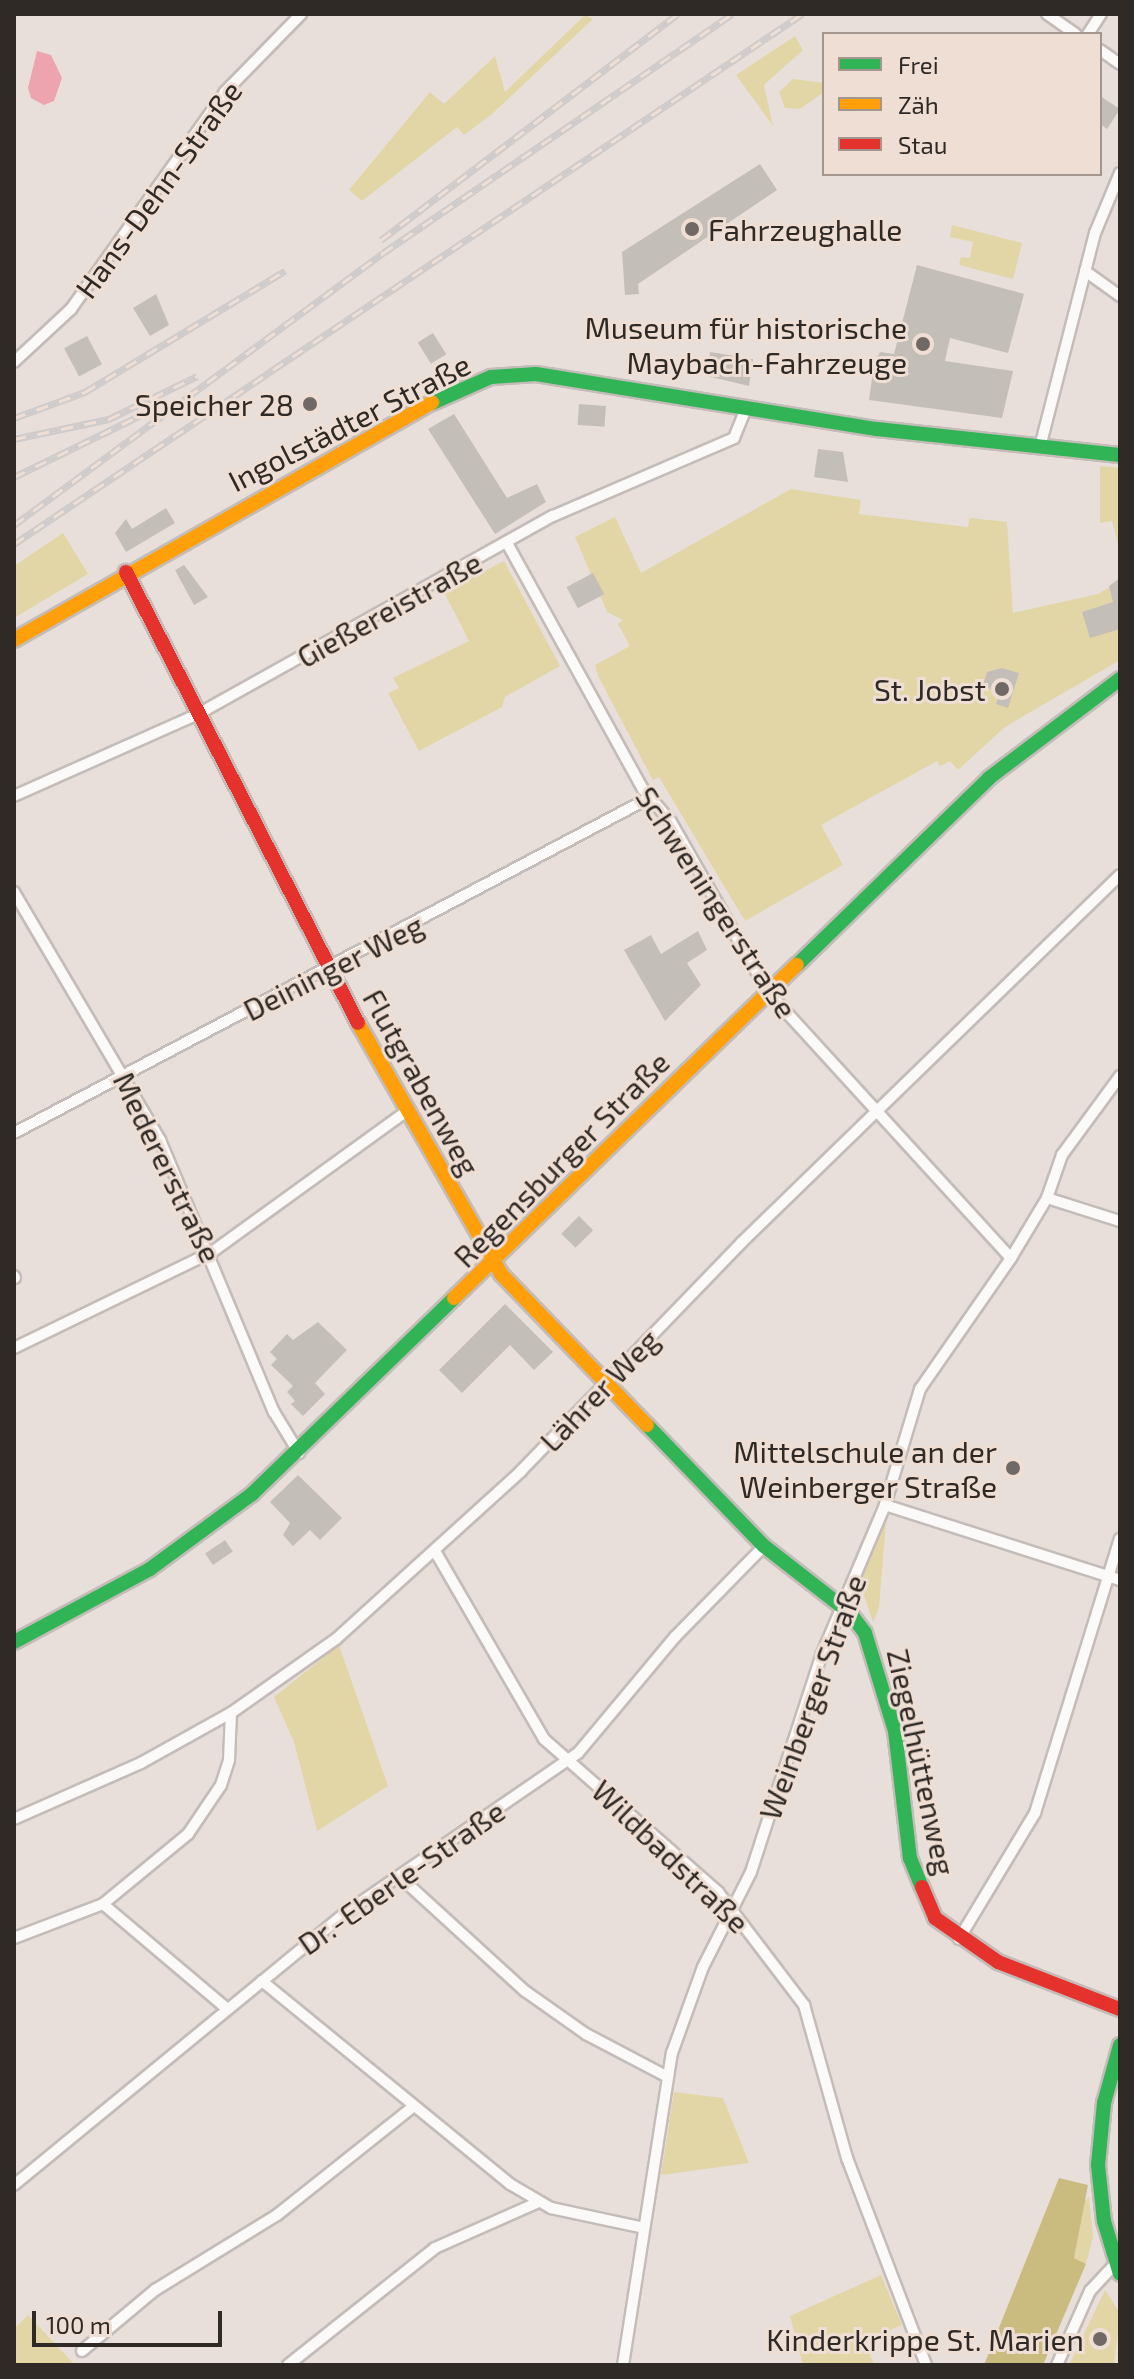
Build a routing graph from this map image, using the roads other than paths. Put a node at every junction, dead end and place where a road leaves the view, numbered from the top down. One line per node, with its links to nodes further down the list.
1 (301, 14): 11 (street, Hans-Dehn-Straße)
2 (1047, 14): 4 (street)
3 (1101, 14): 5 (street)
4 (1073, 32)
5 (1089, 32)
6 (1102, 51): 7 (street)
7 (1120, 64)
8 (1119, 179): 9 (street)
9 (1085, 271): 10 (street); 13 (street)
10 (1120, 296)
11 (14, 362)
12 (746, 408): 13 (street, Ingolstädter Straße); 15 (street, Gießereistraße); 16 (street, Ingolstädter Straße)
13 (1040, 447): 14 (street, Ingolstädter Straße)
14 (1120, 455)
15 (507, 543): 19 (street, Gießereistraße); 21 (street, Schweningerstraße)
16 (126, 572): 17 (street, Ingolstädter Straße); 19 (street, Flutgrabenweg)
17 (14, 640)
18 (1120, 679): 25 (street, Regensburger Straße)
19 (200, 713): 20 (street, Gießereistraße); 24 (street, Flutgrabenweg)
20 (14, 796)
21 (649, 798): 24 (street, Deininger Weg); 25 (street, Schweningerstraße)
22 (1120, 875): 29 (street, Lährer Weg)
23 (14, 892): 26 (street, Medererstraße)
24 (331, 966): 26 (street, Deininger Weg); 28 (street, Flutgrabenweg)
25 (768, 992): 29 (street, Schweningerstraße); 35 (street, Regensburger Straße)
26 (125, 1075): 30 (street, Deininger Weg); 33 (street, Medererstraße)
27 (1120, 1076): 31 (street, Weinberger Straße)
28 (407, 1111): 33 (street); 35 (street, Flutgrabenweg)
29 (873, 1111): 34 (street, Schweningerstraße); 37 (street, Lährer Weg)
30 (14, 1133)
31 (1047, 1198): 32 (street); 34 (street, Weinberger Straße)
32 (1120, 1221)
33 (212, 1252): 36 (street); 38 (street, Medererstraße)
34 (1011, 1258): 39 (street, Weinberger Straße)
35 (493, 1261): 37 (street, Flutgrabenweg); 38 (street, Regensburger Straße)
36 (14, 1348)
37 (606, 1386): 41 (street, Flutgrabenweg); 42 (street, Lährer Weg)
38 (299, 1453): 45 (street, Regensburger Straße)
39 (885, 1505): 43 (street); 44 (street, Weinberger Straße)
40 (1120, 1539): 43 (street)
41 (764, 1546): 44 (street, Flutgrabenweg); 47 (street, Dr.-Eberle-Straße)
42 (435, 1551): 46 (street, Lährer Weg); 47 (street, Wildbadstraße)
43 (1114, 1578): 53 (street)
44 (842, 1608): 51 (street, Weinberger Straße); 53 (street, Ziegelhüttenweg)
45 (14, 1642)
46 (231, 1713): 48 (street, Lährer Weg); 50 (street)
47 (568, 1761): 49 (street, Dr.-Eberle-Straße); 51 (street, Wildbadstraße)
48 (14, 1819)
49 (400, 1877): 54 (street, Dr.-Eberle-Straße); 58 (street)
50 (103, 1904): 52 (street); 55 (street)
51 (735, 1910): 58 (street, Weinberger Straße); 67 (street, Wildbadstraße)
52 (14, 1938)
53 (959, 1940): 56 (street, Ziegelhüttenweg)
54 (262, 1981): 55 (street, Dr.-Eberle-Straße); 59 (street)
55 (226, 2008): 60 (street, Dr.-Eberle-Straße)
56 (1120, 2009)
57 (1120, 2045): 63 (street)
58 (666, 2076): 62 (street, Weinberger Straße)
59 (413, 2107): 61 (street); 64 (street)
60 (14, 2185)
61 (539, 2202): 62 (street); 65 (street)
62 (644, 2228): 66 (street, Weinberger Straße)
63 (1118, 2268): 68 (street)
64 (82, 2351)
65 (288, 2365)
66 (623, 2365)
67 (926, 2365)
68 (1057, 2365)

